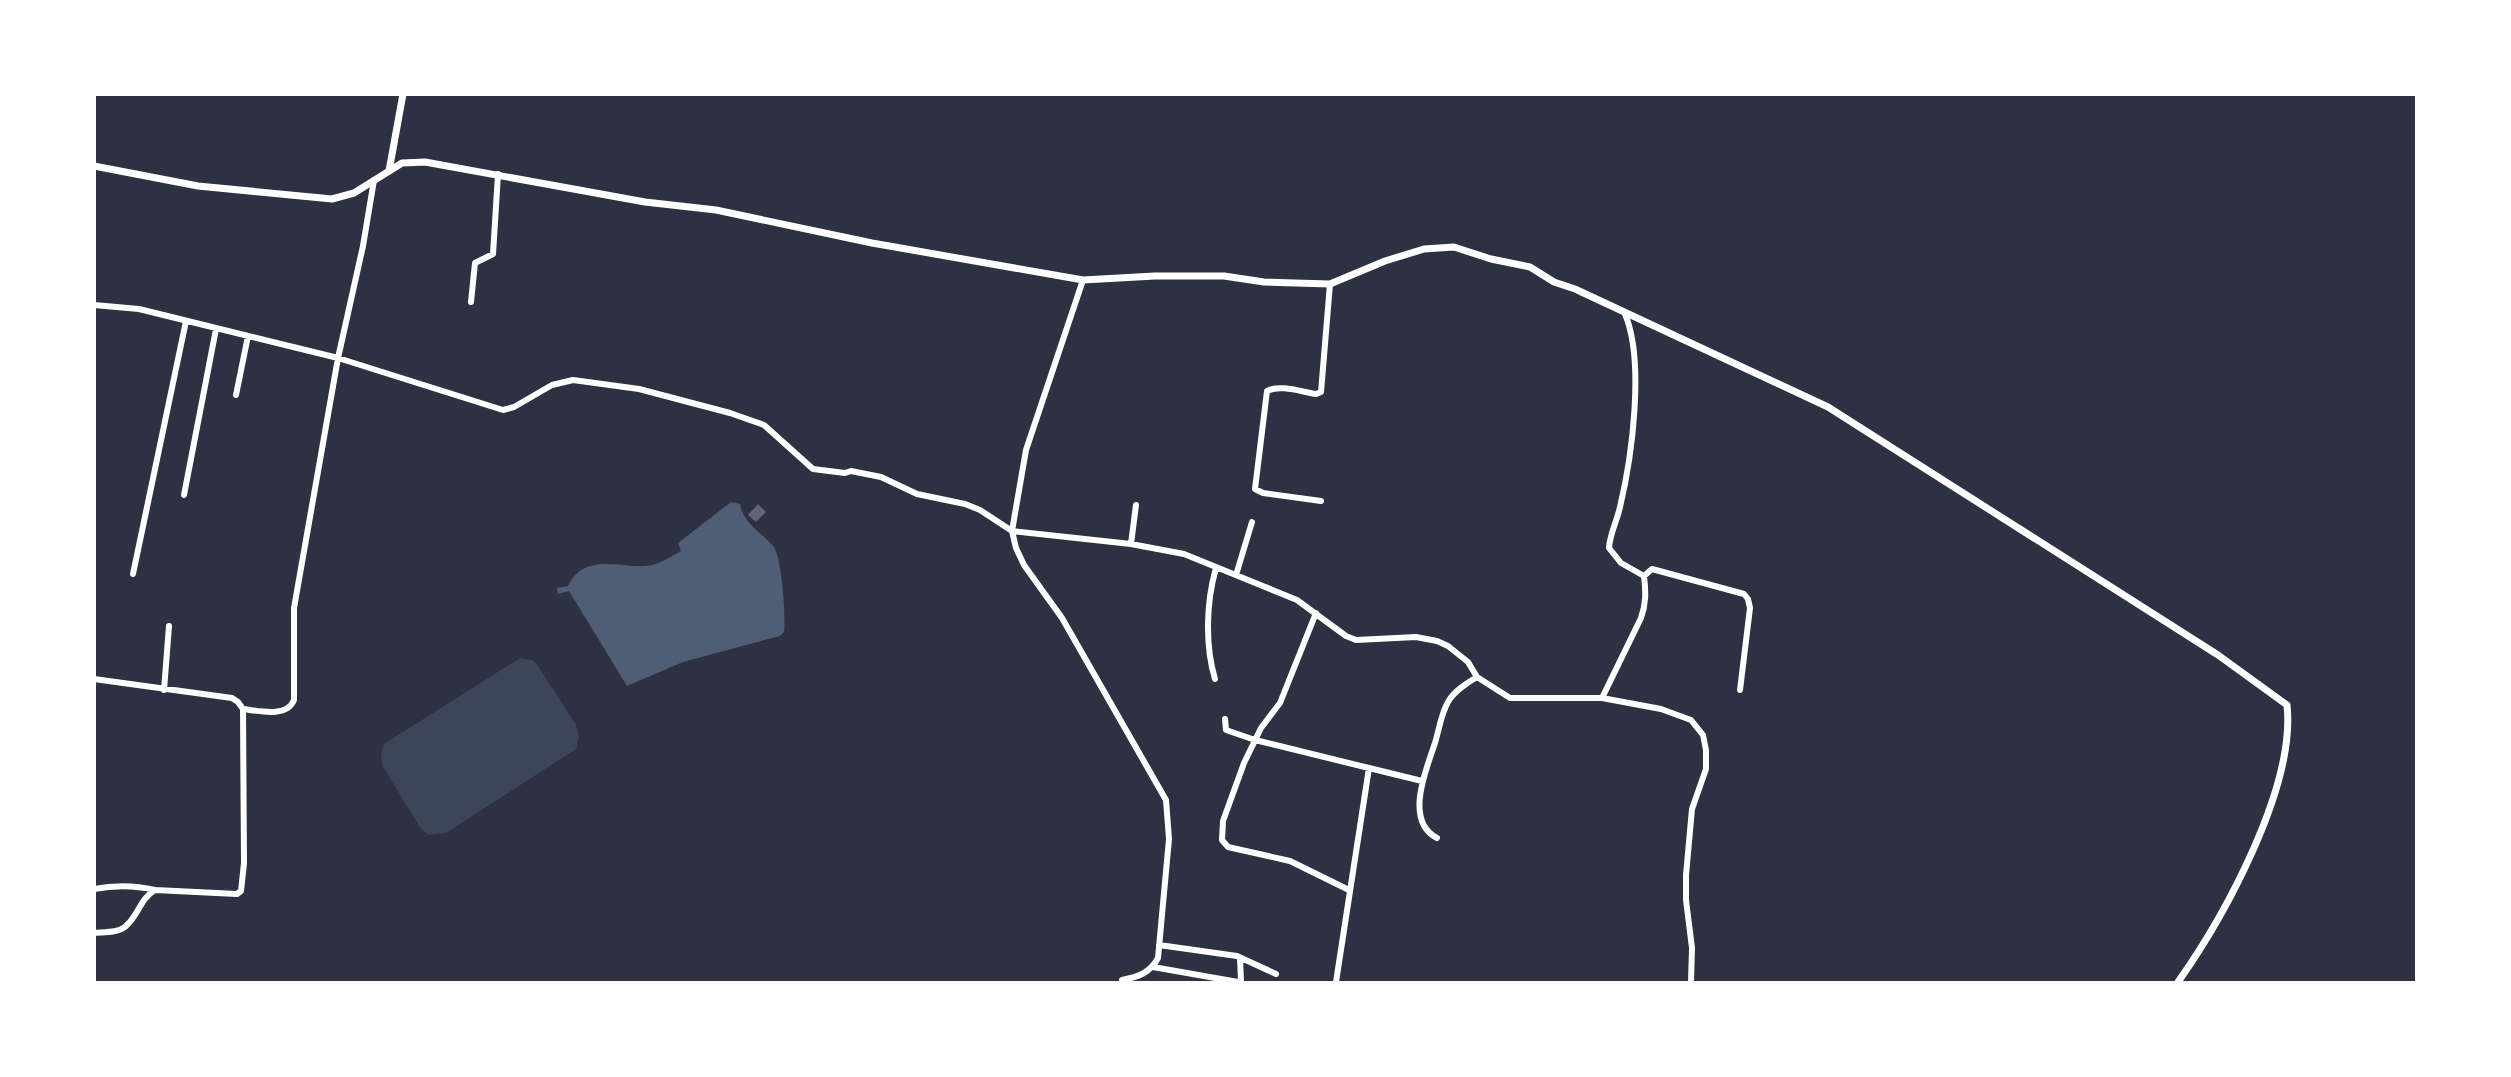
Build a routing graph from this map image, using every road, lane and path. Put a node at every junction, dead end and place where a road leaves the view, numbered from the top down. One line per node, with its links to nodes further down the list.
1 (403, 94): 3 (street)
2 (94, 166): 5 (street)
3 (389, 171): 4 (street); 5 (street)
4 (498, 174): 6 (street); 8 (street)
5 (374, 180): 14 (street)
6 (1083, 280): 7 (street); 20 (street)
7 (1330, 285): 10 (street); 17 (street)
8 (471, 302)
9 (94, 305): 11 (street)
10 (1625, 314): 25 (street); 53 (street)
11 (186, 321): 12 (street); 23 (street)
12 (216, 329): 13 (street); 16 (street)
13 (248, 336): 14 (street); 15 (street)
14 (338, 358): 20 (street); 34 (street)
15 (236, 395)
16 (184, 495)
17 (1321, 501)
18 (1136, 505): 21 (street)
19 (1252, 522): 24 (street)
20 (1012, 531): 21 (street); 44 (street)
21 (1131, 544): 22 (street)
22 (1216, 569): 24 (street); 30 (street)
23 (133, 574)
24 (1236, 575): 26 (street)
25 (1644, 576): 32 (street); 33 (street)
26 (1316, 613): 28 (street); 36 (street)
27 (169, 626): 31 (street)
28 (1477, 677): 33 (street); 38 (street)
29 (94, 679): 31 (street)
30 (1215, 679)
31 (164, 690): 34 (street)
32 (1740, 690)
33 (1602, 698): 52 (street)
34 (243, 709): 41 (street)
35 (1225, 719): 36 (street)
36 (1255, 740): 37 (street); 42 (street)
37 (1369, 768): 38 (street); 42 (street)
38 (1422, 781): 39 (street)
39 (1437, 838)
40 (94, 889): 41 (street)
41 (155, 890): 43 (street)
42 (1349, 890): 51 (street)
43 (94, 933)
44 (1159, 945): 45 (street); 46 (street)
45 (1240, 958): 47 (street); 50 (street)
46 (1153, 967): 48 (street); 50 (street)
47 (1276, 974)
48 (1122, 981): 49 (street)
49 (1113, 982)
50 (1239, 982)
51 (1336, 982)
52 (1691, 982)
53 (2178, 982)

